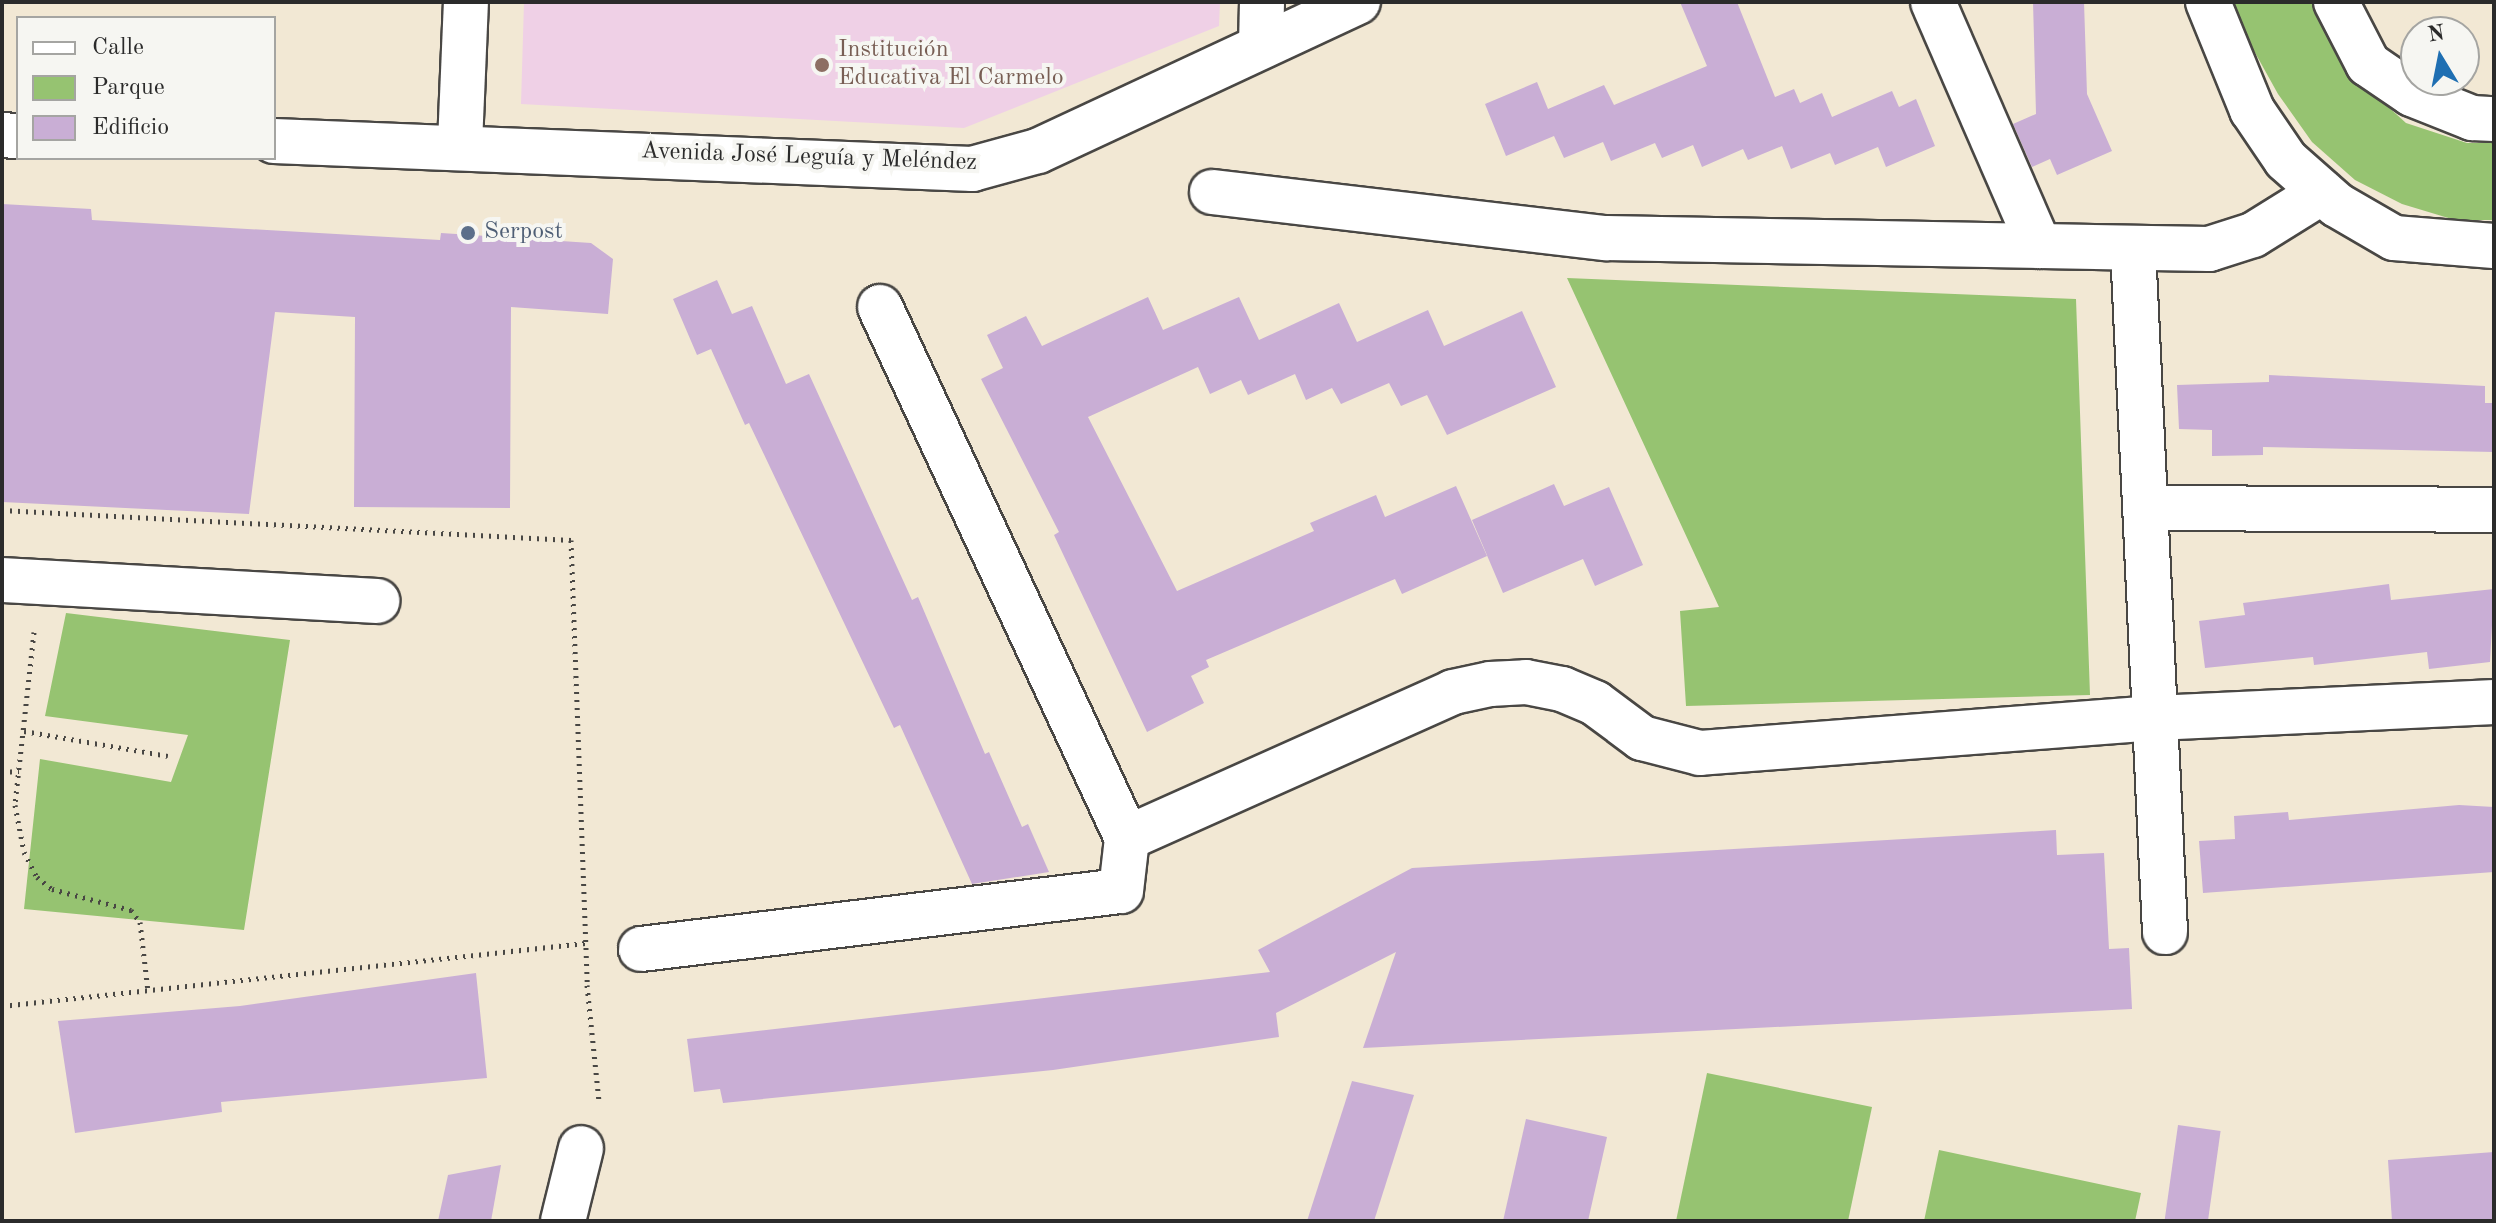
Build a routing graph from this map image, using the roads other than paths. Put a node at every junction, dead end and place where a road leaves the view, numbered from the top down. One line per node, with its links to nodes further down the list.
1 (466, 2): 10 (street)
2 (1262, 2): 7 (street)
3 (1358, 2): 7 (street, Avenida José Leguía y Meléndez)
4 (1933, 2): 13 (street)
5 (2208, 2): 12 (street)
6 (2336, 2): 8 (street)
7 (1261, 46): 10 (street, Avenida José Leguía y Meléndez)
8 (2494, 119)
9 (276, 141): 10 (street, Avenida José Leguía y Meléndez)
10 (460, 144)
11 (1212, 192): 13 (street)
12 (2322, 192): 14 (street); 15 (street)
13 (2039, 246): 15 (street)
14 (2494, 246)
15 (2133, 248): 17 (street)
16 (880, 307): 23 (street)
17 (2149, 508): 18 (street); 22 (street)
18 (2494, 510)
19 (20, 580): 20 (street)
20 (377, 601)
21 (2494, 702): 22 (street)
22 (2156, 718): 23 (street); 24 (street)
23 (1127, 838): 25 (street)
24 (2165, 932)
25 (641, 949)
26 (578, 1160): 27 (street)
27 (563, 1221)

